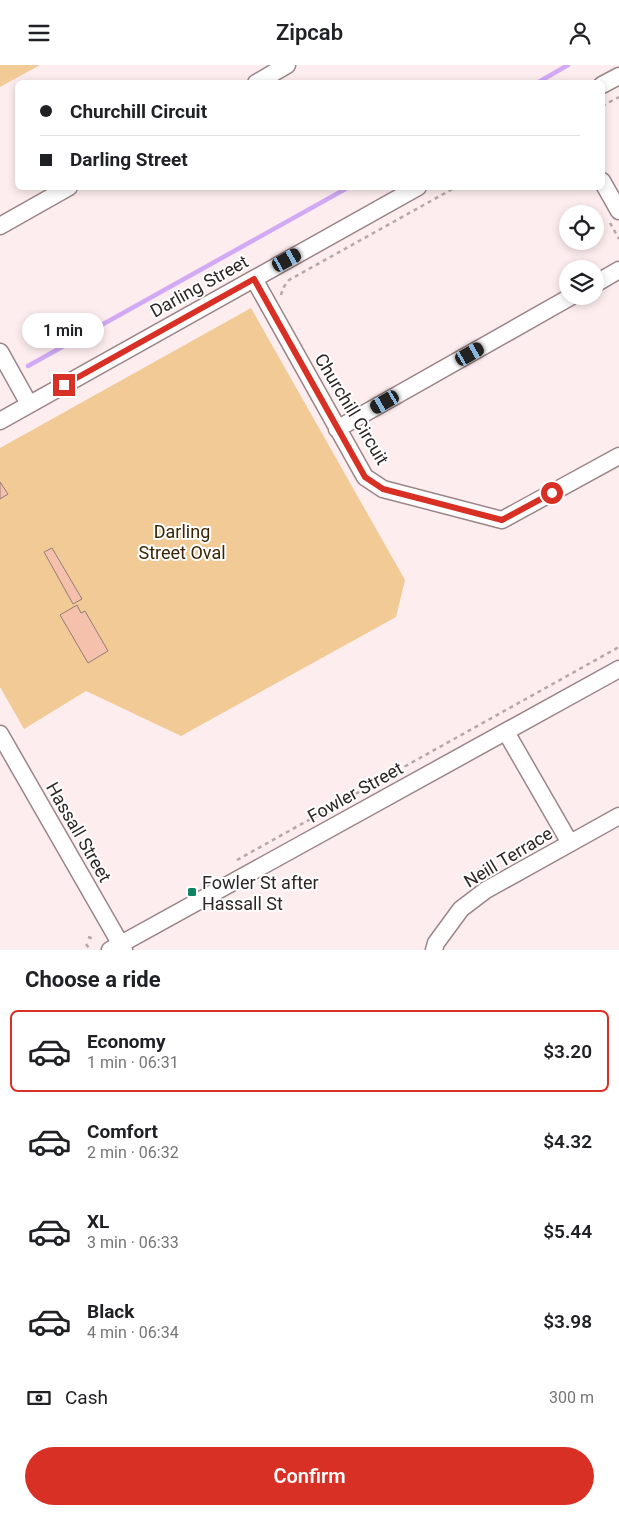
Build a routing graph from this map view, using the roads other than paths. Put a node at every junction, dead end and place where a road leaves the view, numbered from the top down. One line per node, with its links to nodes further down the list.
1 (287, 65): 3 (street)
2 (619, 76): 4 (street)
3 (261, 80)
4 (605, 83)
5 (605, 186): 8 (street)
6 (64, 190): 9 (street)
7 (413, 190): 12 (street, Darling Street)
8 (619, 211)
9 (0, 226)
10 (619, 270): 11 (street)
11 (604, 278)
12 (254, 279): 15 (street, Darling Street); 17 (street, Churchill Circuit)
13 (559, 303): 17 (street)
14 (0, 352): 15 (street)
15 (29, 405): 16 (street, Darling Street)
16 (0, 421)
17 (337, 429): 18 (street, Churchill Circuit)
18 (619, 457)
19 (619, 669): 20 (street, Fowler Street)
20 (506, 732): 23 (street); 24 (street, Fowler Street)
21 (0, 734): 24 (street, Hassall Street)
22 (619, 817): 23 (street, Neill Terrace)
23 (570, 843): 25 (street, Neill Terrace)
24 (118, 948)
25 (434, 950)

